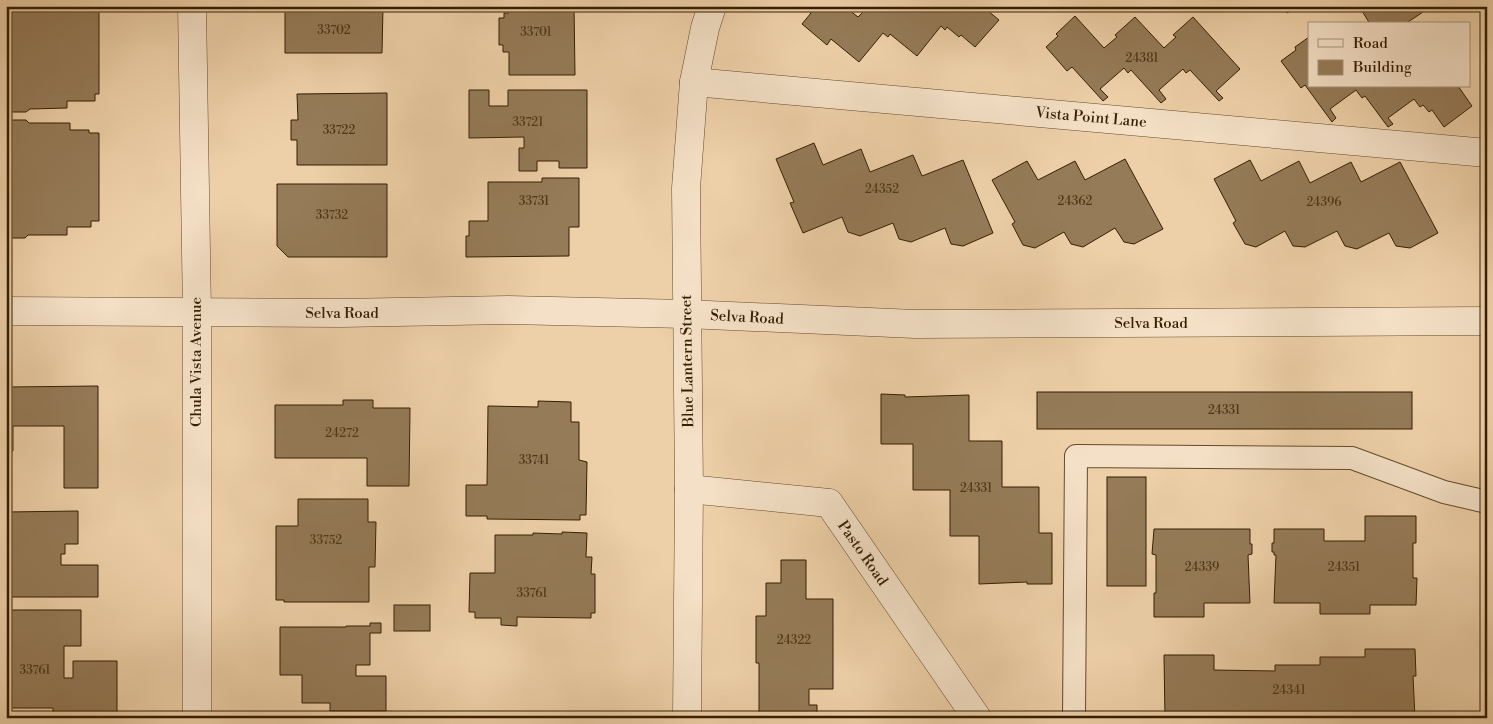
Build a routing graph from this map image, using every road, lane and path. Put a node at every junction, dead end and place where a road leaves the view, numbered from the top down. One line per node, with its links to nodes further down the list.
1 (192, 6): 6 (street, Chula Vista Avenue)
2 (712, 6): 3 (street, Blue Lantern Street)
3 (694, 82): 4 (street, Vista Point Lane); 7 (street, Blue Lantern Street)
4 (1487, 153)
5 (6, 311): 6 (street, Selva Road)
6 (196, 313): 7 (street, Selva Road); 11 (street, Chula Vista Avenue)
7 (686, 314): 8 (street, Selva Road); 9 (street, Blue Lantern Street)
8 (1487, 322)
9 (689, 489): 12 (street, Blue Lantern Street); 13 (street, Pasto Road)
10 (1487, 502): 14 (lane)
11 (197, 718)
12 (688, 718)
13 (977, 718)
14 (1074, 718)

